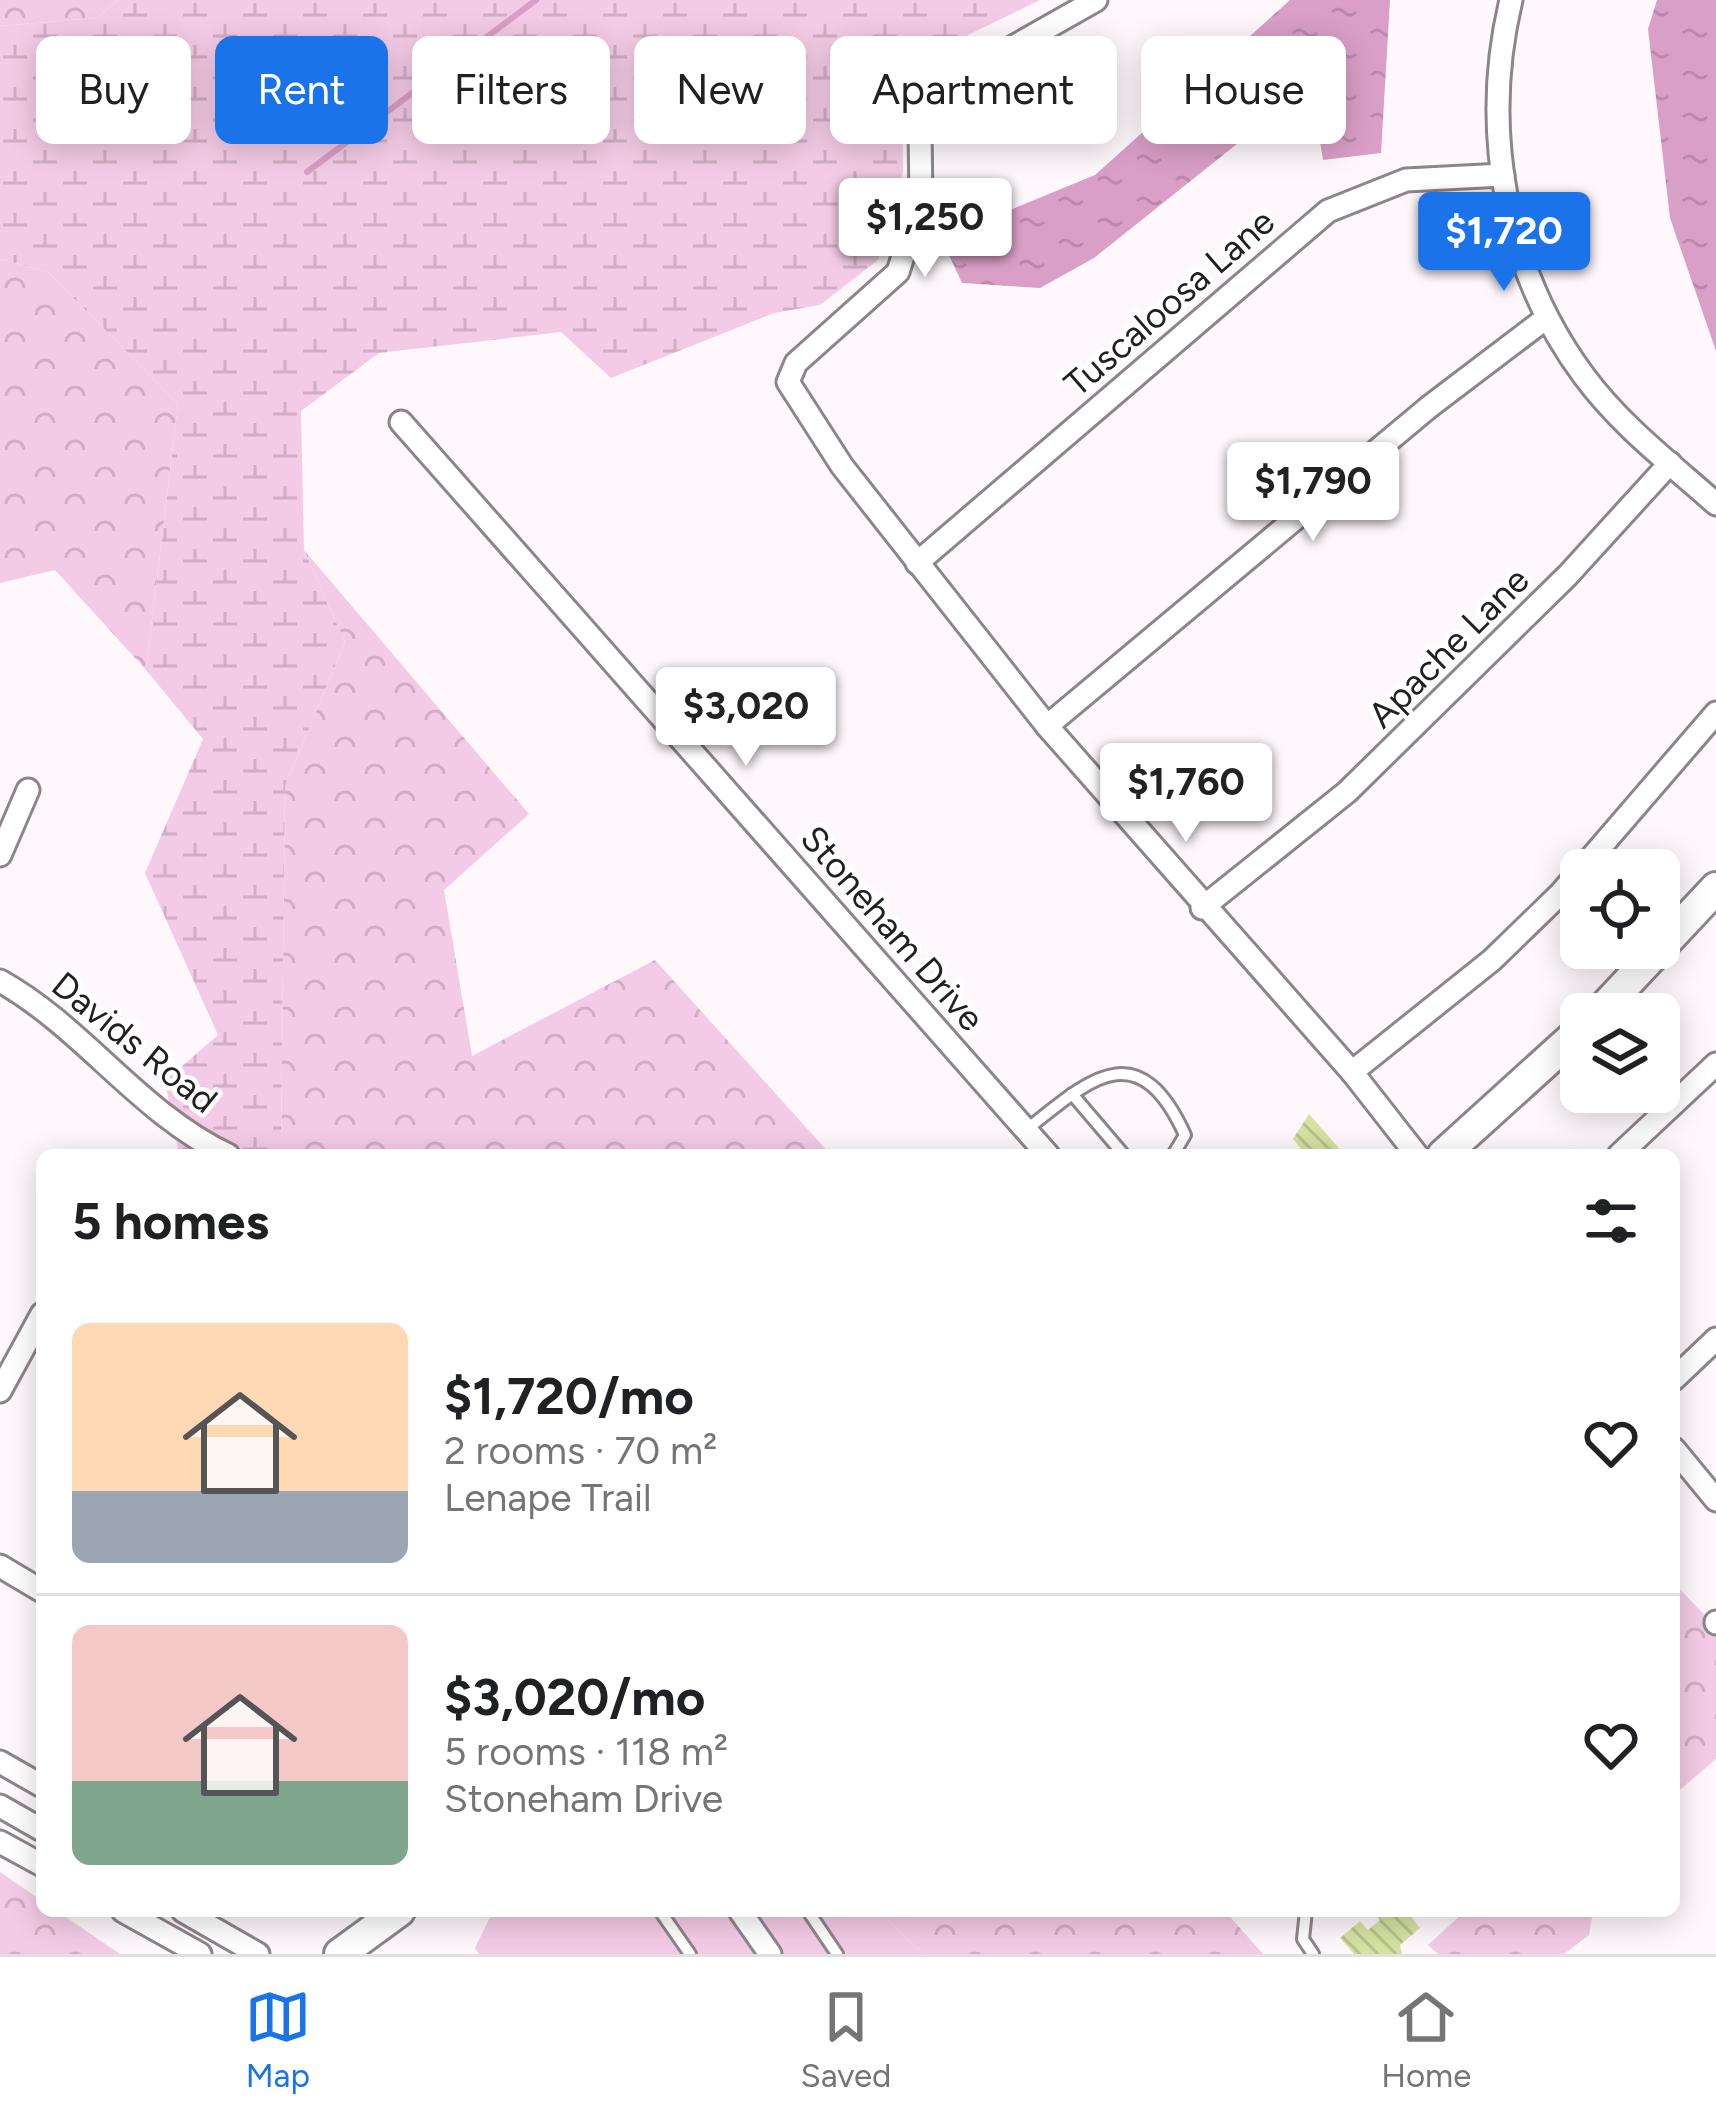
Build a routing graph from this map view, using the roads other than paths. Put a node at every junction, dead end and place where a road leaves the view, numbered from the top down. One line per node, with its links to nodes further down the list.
1 (1096, 0): 8 (street)
2 (1511, 0): 3 (street)
3 (1503, 175): 4 (street); 8 (street, Tuscaloosa Lane)
4 (1545, 319): 6 (street); 10 (street)
5 (401, 422): 21 (street, Stoneham Drive)
6 (1670, 463): 7 (street); 14 (street, Apache Lane)
7 (1716, 504)
8 (917, 563): 10 (street)
9 (1716, 713): 19 (street)
10 (1047, 726): 14 (street)
11 (28, 790): 12 (street)
12 (0, 855)
13 (1716, 888): 16 (main road)
14 (1202, 908): 19 (street)
15 (0, 981): 22 (street, Davids Road)
16 (1618, 993)
17 (1560, 1049): 27 (main road)
18 (1716, 1064): 28 (street)
19 (1352, 1072): 26 (street)
20 (1072, 1094): 21 (lane); 24 (lane); 25 (lane)
21 (1026, 1130): 23 (street, Stoneham Drive)
22 (219, 1149)
23 (1043, 1149)
24 (1119, 1149)
25 (1176, 1149)
26 (1412, 1149)
27 (1450, 1149)
28 (1625, 1149)
29 (36, 1326): 32 (street)
30 (1716, 1339): 31 (street)
31 (1680, 1373)
32 (0, 1391)
33 (1680, 1456): 34 (street)
34 (1716, 1500)
35 (0, 1566): 36 (street)
36 (36, 1587)
37 (0, 1762): 38 (street)
38 (36, 1783)
39 (0, 1806): 40 (street)
40 (36, 1827)
41 (0, 1842): 42 (street)
42 (36, 1862)
43 (134, 1917): 50 (street)
44 (193, 1917): 51 (street)
45 (391, 1917): 52 (main road)
46 (664, 1917): 53 (lane)
47 (744, 1917): 54 (street)
48 (812, 1917): 55 (lane)
49 (1305, 1917): 56 (lane)
50 (200, 1954)
51 (258, 1954)
52 (340, 1954)
53 (690, 1954)
54 (770, 1954)
55 (837, 1954)
56 (1312, 1954)

